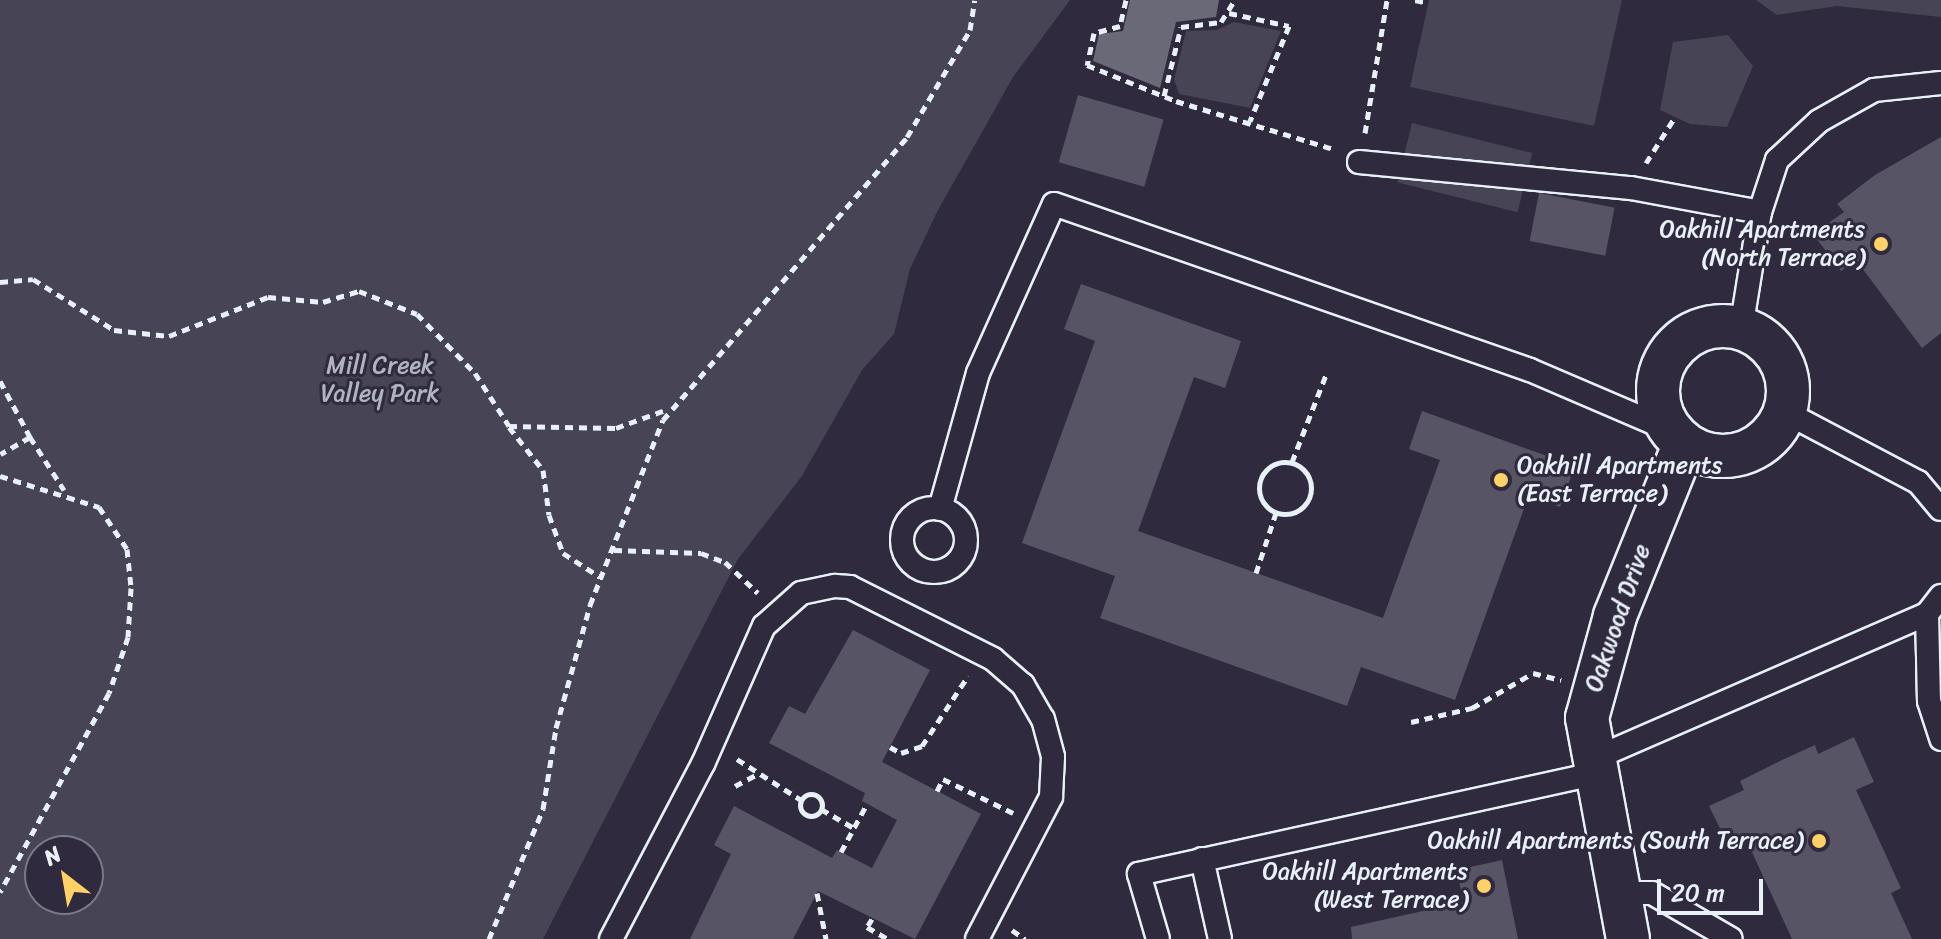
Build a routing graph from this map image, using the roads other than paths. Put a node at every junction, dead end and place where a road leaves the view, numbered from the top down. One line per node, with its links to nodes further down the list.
1 (1941, 83): 3 (lane)
2 (1359, 162): 3 (lane)
3 (1760, 212): 4 (lane)
4 (1741, 329): 5 (street); 6 (street)
5 (1785, 412): 6 (street); 8 (lane)
6 (1677, 437): 7 (lane); 12 (street, Oakwood Drive)
7 (940, 509)
8 (1941, 509)
9 (1941, 596): 10 (lane)
10 (1927, 614): 11 (lane); 12 (lane)
11 (1941, 739)
12 (1592, 767): 13 (lane); 14 (street, Oakwood Drive)
13 (1202, 859): 17 (lane); 18 (lane)
14 (1619, 893): 19 (street, Oakwood Drive); 20 (lane)
15 (611, 939): 16 (lane)
16 (977, 939)
17 (1158, 939)
18 (1220, 939)
19 (1628, 939)
20 (1731, 939)

